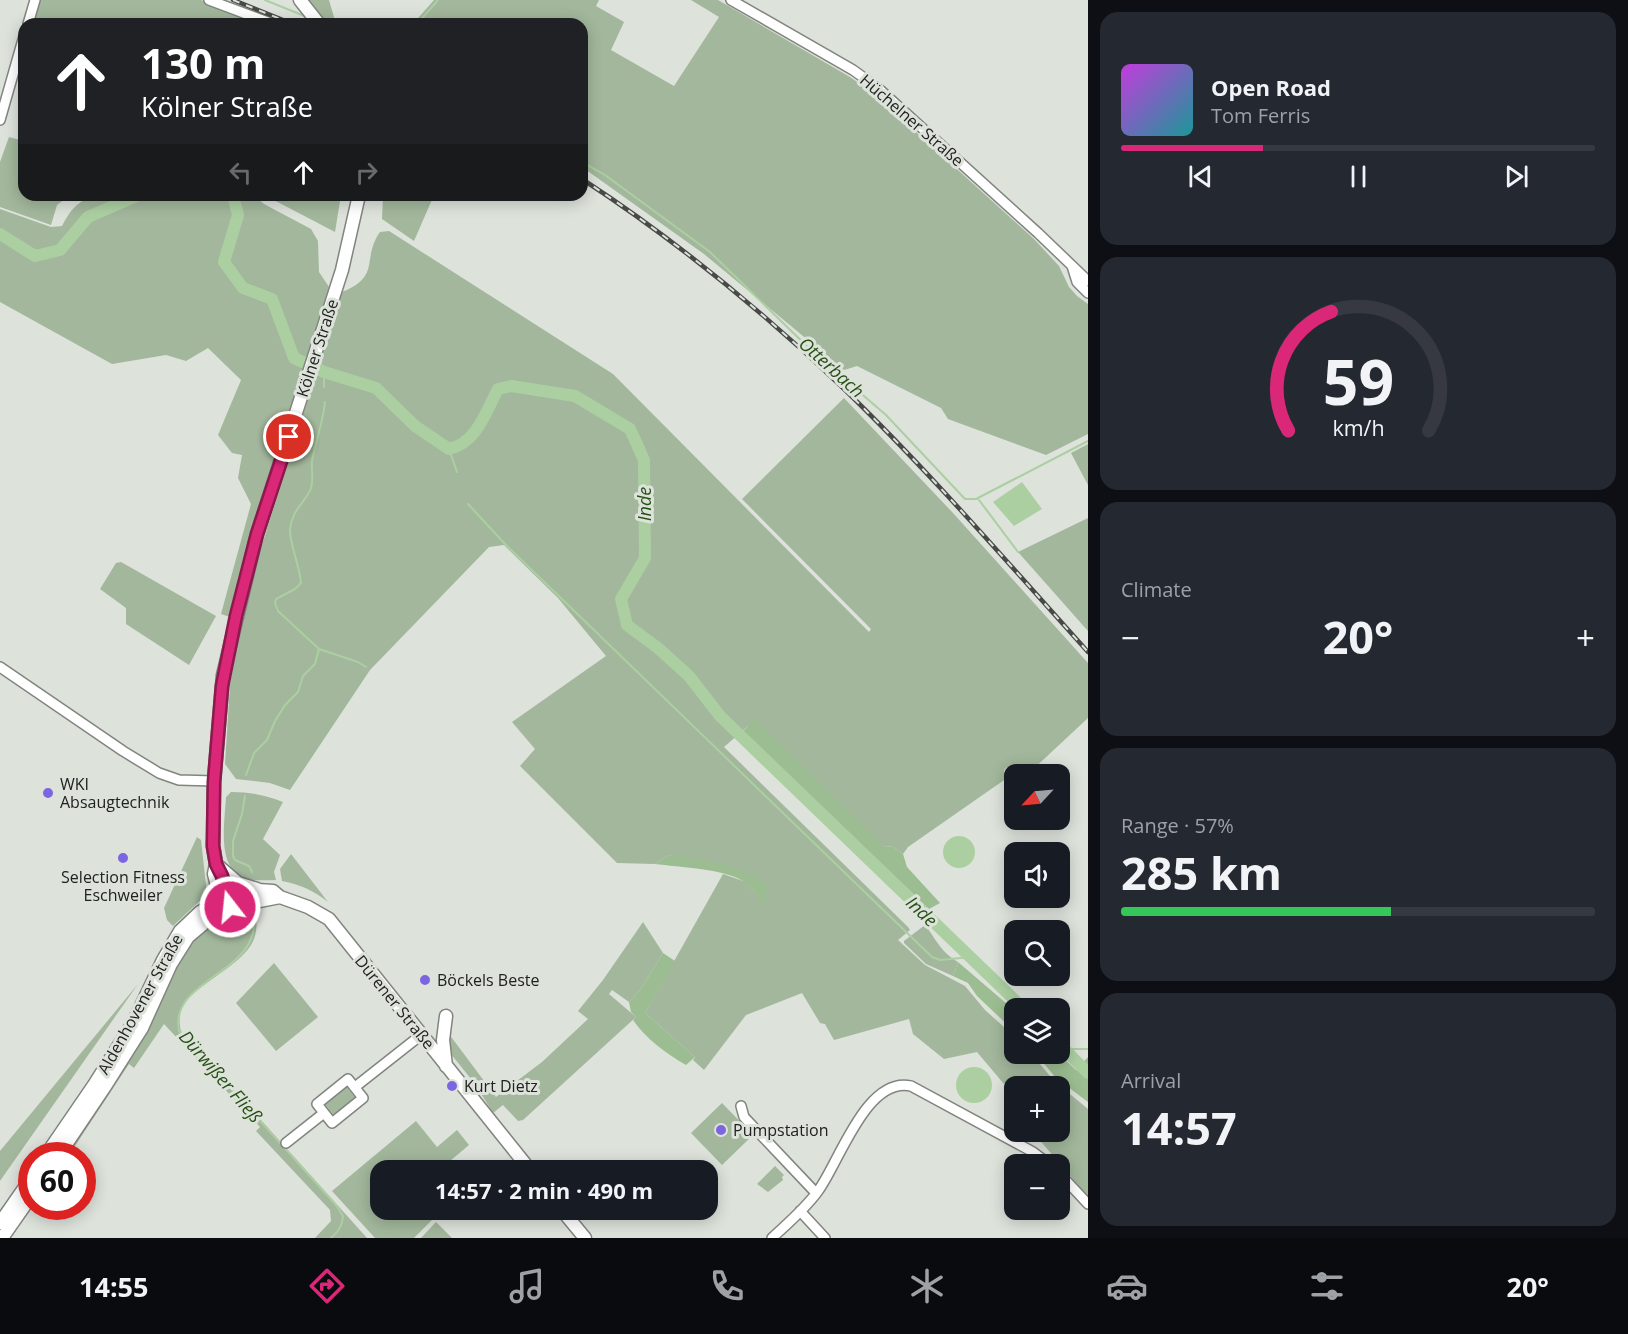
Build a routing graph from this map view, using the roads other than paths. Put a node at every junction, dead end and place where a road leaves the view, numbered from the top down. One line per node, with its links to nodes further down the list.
1 (35, 0): 5 (street)
2 (210, 0): 6 (street)
3 (300, 0): 7 (main road)
4 (731, 0): 11 (street, Hüchelner Straße)
5 (29, 18)
6 (257, 18)
7 (315, 18)
8 (18, 57): 9 (street)
9 (0, 120)
10 (358, 201): 15 (main road, Kölner Straße)
11 (1072, 266): 12 (street, Hüchelner Straße); 13 (street, Hüchelner Straße)
12 (1088, 281)
13 (1088, 293)
14 (0, 667): 15 (street)
15 (214, 782): 16 (main road)
16 (216, 864): 17 (main road, Dürener Straße); 19 (main road)
17 (258, 890): 18 (main road, Dürener Straße); 19 (main road)
18 (280, 897): 19 (main road, Aldenhovener Straße); 21 (main road, Dürener Straße)
19 (225, 903): 26 (main road, Aldenhovener Straße); 27 (main road, Aldenhovener Straße)
20 (446, 1016): 22 (main road)
21 (421, 1035): 22 (main road, Dürener Straße); 23 (street)
22 (446, 1066): 30 (main road, Dürener Straße)
23 (355, 1087): 25 (street); 25 (street)
24 (741, 1106): 32 (street)
25 (324, 1113): 28 (street)
26 (55, 1142)
27 (68, 1142)
28 (286, 1143)
29 (1036, 1154): 32 (street)
30 (522, 1160)
31 (1070, 1185): 34 (street)
32 (816, 1193): 35 (street)
33 (18, 1197): 38 (main road)
34 (1088, 1204)
35 (800, 1211): 41 (street); 42 (street)
36 (18, 1215): 39 (main road)
37 (570, 1220): 40 (main road)
38 (0, 1223)
39 (2, 1238)
40 (585, 1238)
41 (772, 1238)
42 (825, 1238)

